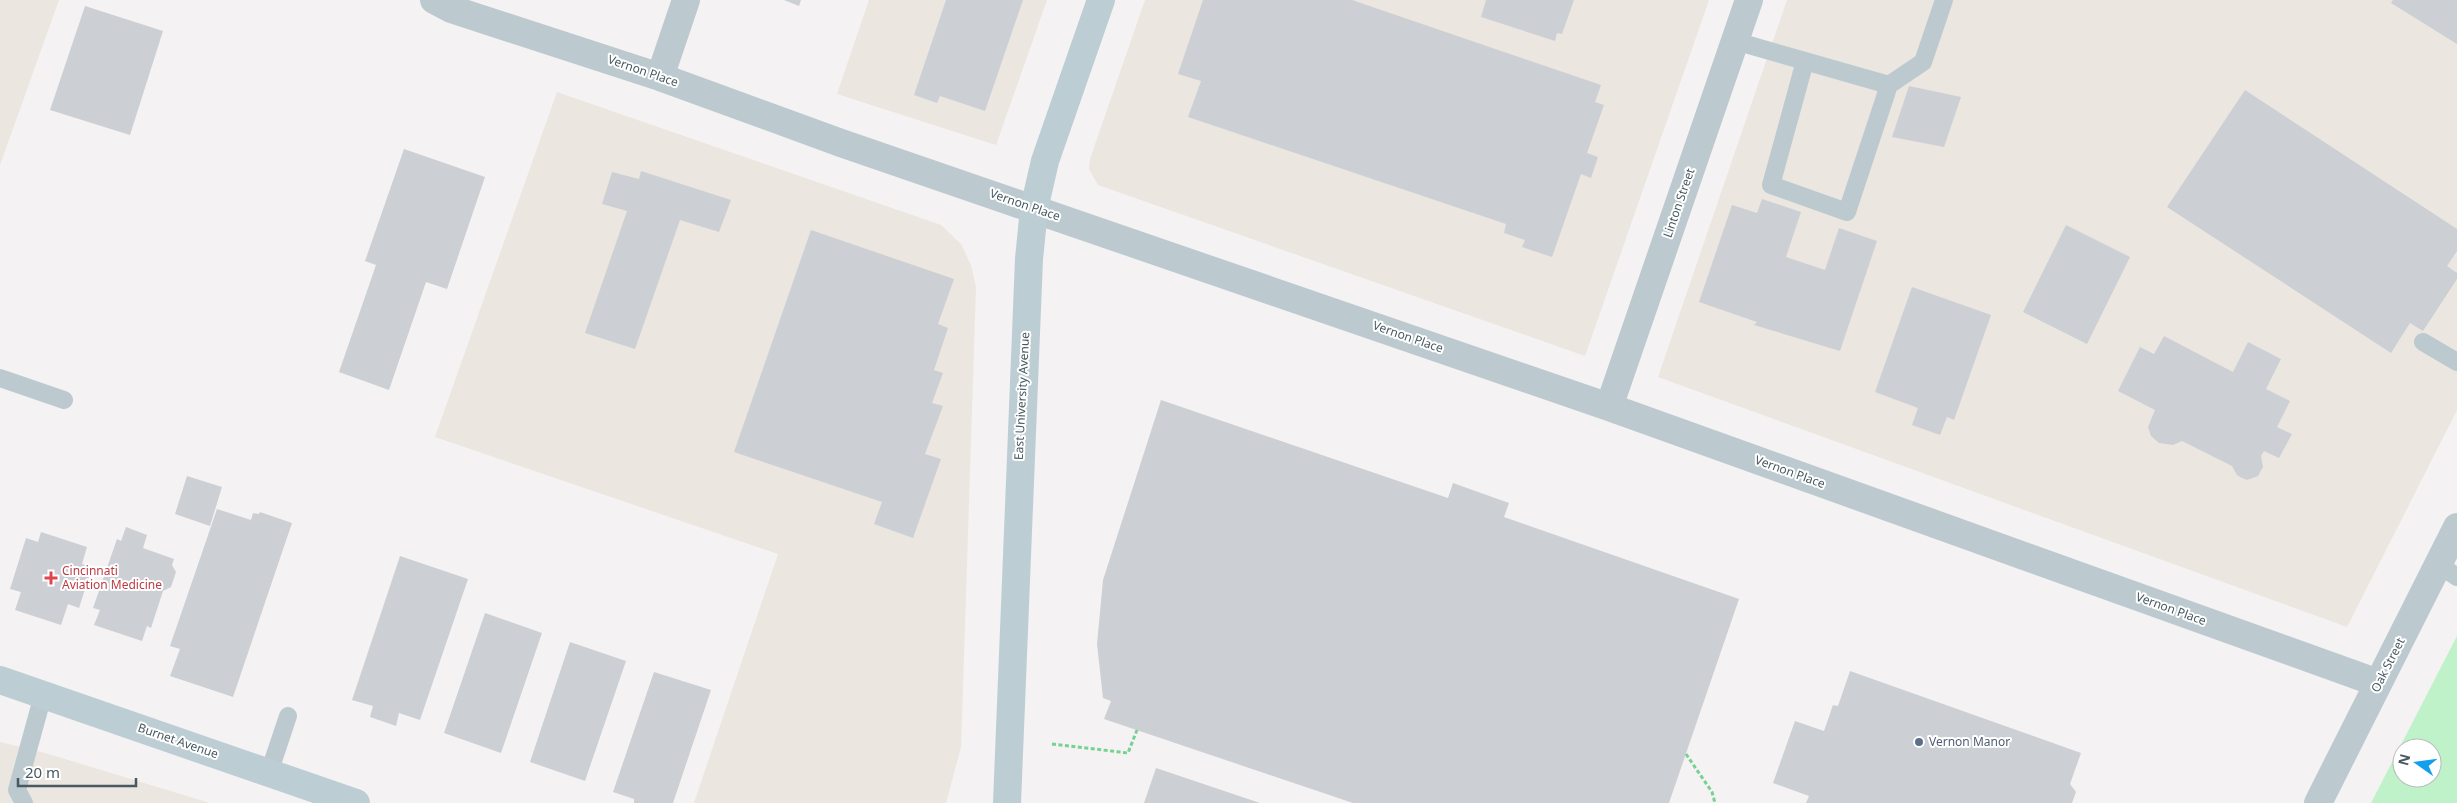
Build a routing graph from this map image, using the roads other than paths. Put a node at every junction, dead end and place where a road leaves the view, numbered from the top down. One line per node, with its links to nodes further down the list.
1 (434, 0): 8 (street, Vernon Place)
2 (686, 0): 8 (street)
3 (1101, 0): 10 (street, East University Avenue)
4 (1749, 0): 6 (street, Linton Street)
5 (1944, 0): 9 (lane)
6 (1734, 41): 7 (lane); 15 (street, Linton Street)
7 (1806, 61): 9 (lane); 9 (lane)
8 (660, 77): 10 (street, Vernon Place)
9 (1890, 85)
10 (1034, 209): 15 (street, Vernon Place); 25 (street, East University Avenue)
11 (2423, 342): 12 (lane)
12 (2457, 362)
13 (0, 378): 14 (lane)
14 (64, 400)
15 (1609, 407): 19 (street, Vernon Place)
16 (2457, 527): 17 (street, Oak Street)
17 (2448, 570): 19 (street, Oak Street)
18 (0, 680): 20 (street, Burnet Avenue)
19 (2378, 683): 26 (street, Oak Street)
20 (43, 695): 22 (street, Burnet Avenue); 23 (lane)
21 (288, 716): 22 (lane)
22 (269, 773): 24 (street, Burnet Avenue)
23 (24, 803)
24 (356, 803)
25 (1006, 803)
26 (2318, 803)

